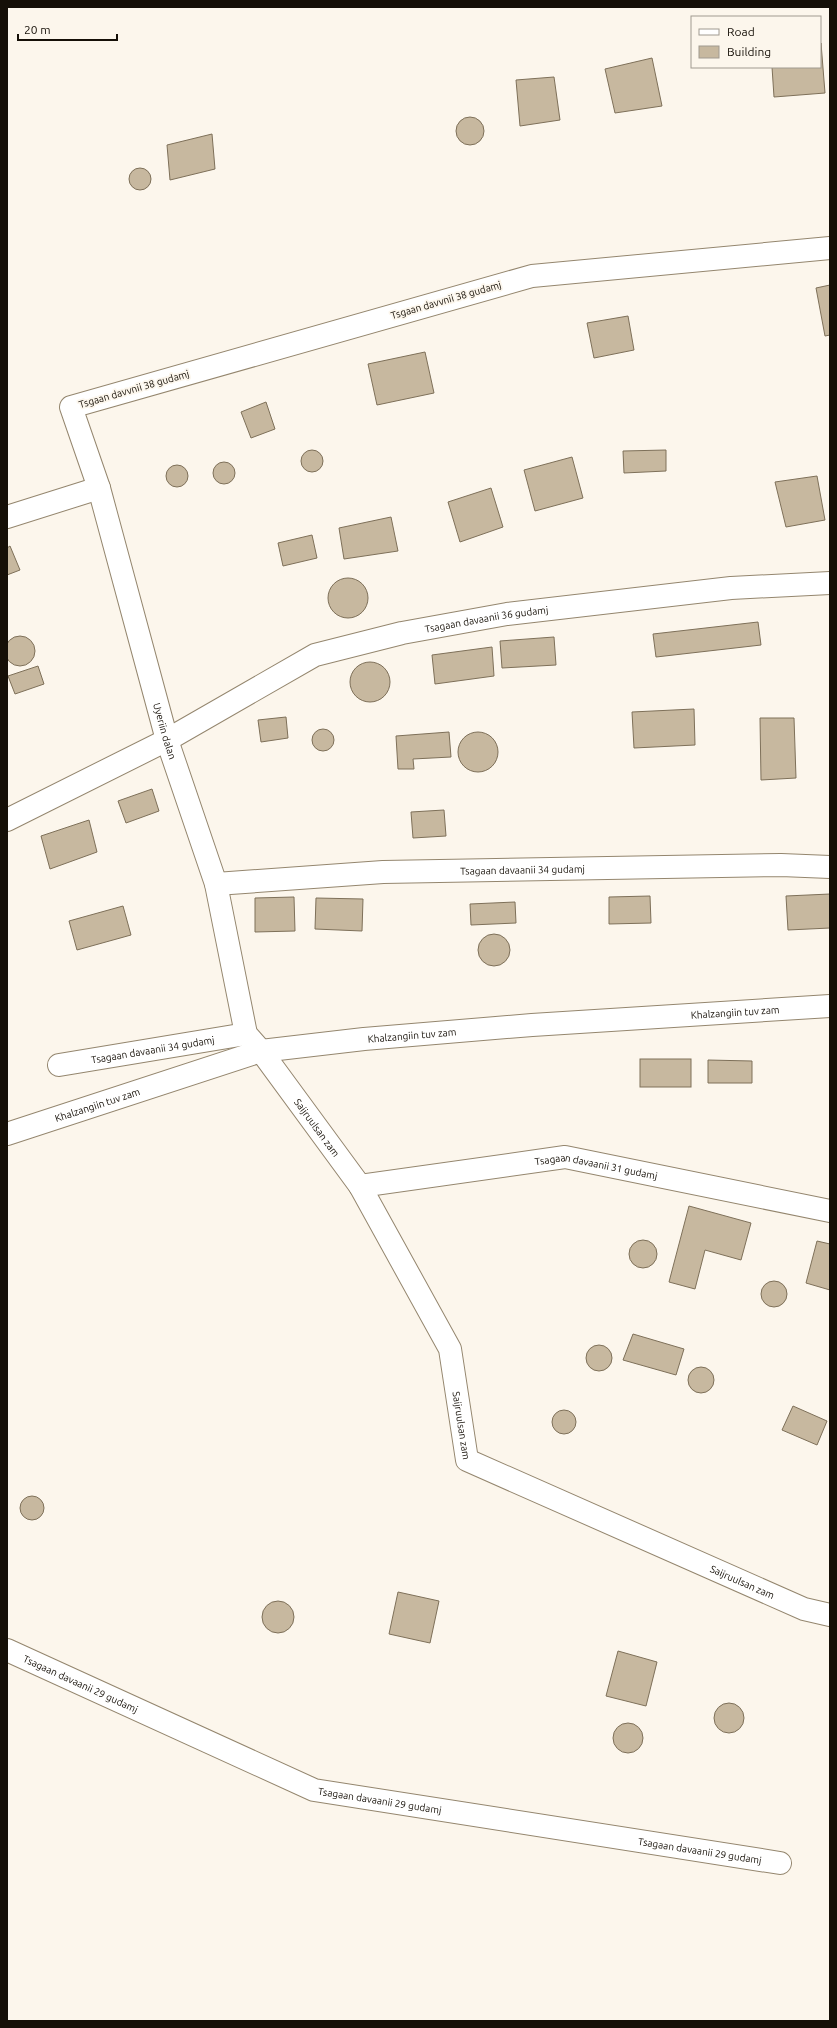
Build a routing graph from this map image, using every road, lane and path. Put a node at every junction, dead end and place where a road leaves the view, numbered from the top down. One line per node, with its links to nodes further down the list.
1 (830, 248): 2 (street, Tsgaan davvnii 38 gudamj)
2 (71, 407): 3 (street, Uyeriin dalan)
3 (99, 488): 4 (street); 6 (street, Uyeriin dalan)
4 (7, 517)
5 (830, 583): 6 (street, Tsagaan davaanii 36 gudamj)
6 (167, 740): 7 (street); 9 (street, Uyeriin dalan)
7 (7, 820)
8 (830, 867): 9 (street, Tsagaan davaanii 34 gudamj)
9 (216, 884): 11 (street, Uyeriin dalan)
10 (830, 1006): 12 (street, Khalzangiin tuv zam)
11 (246, 1034): 12 (street); 13 (street, Tsagaan davaanii 34 gudamj)
12 (261, 1051): 14 (street, Khalzangiin tuv zam); 15 (street, Saijruulsan zam)
13 (59, 1065)
14 (7, 1134)
15 (360, 1186): 16 (street, Tsagaan davaanii 31 gudamj); 17 (street, Saijruulsan zam)
16 (830, 1211)
17 (830, 1615)
18 (7, 1650): 19 (street, Tsagaan davaanii 29 gudamj)
19 (780, 1863)

